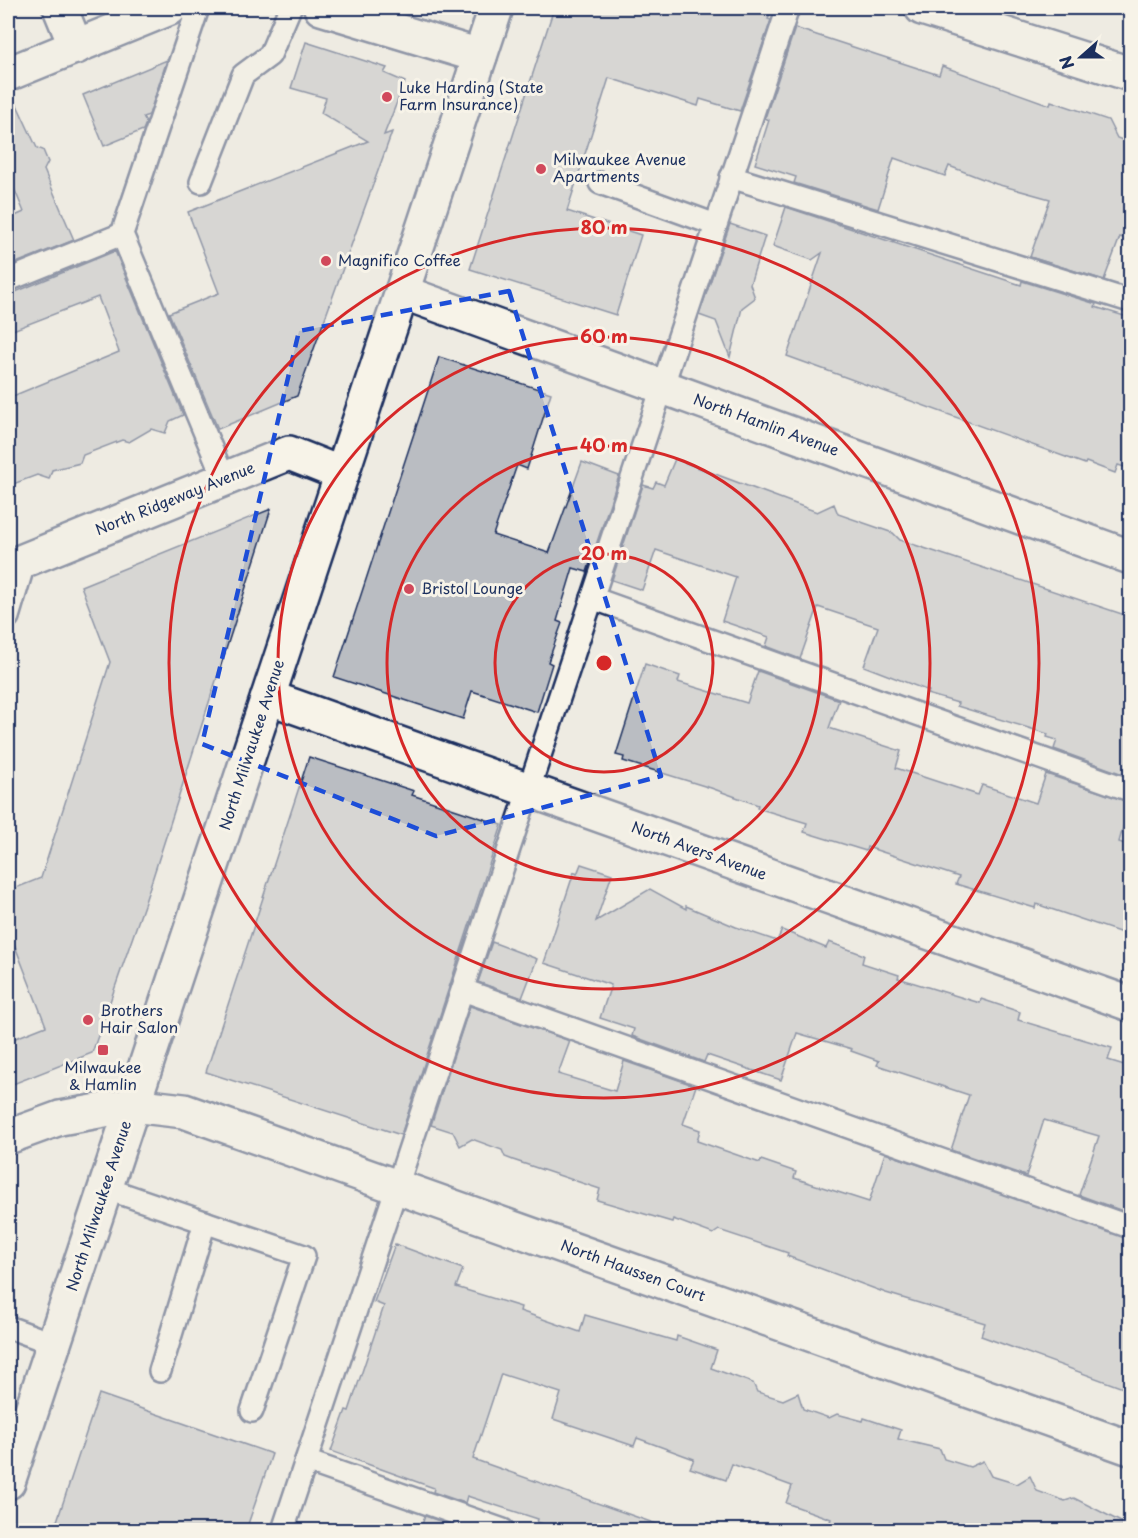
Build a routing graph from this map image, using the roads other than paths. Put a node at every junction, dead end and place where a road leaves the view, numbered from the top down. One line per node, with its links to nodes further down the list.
1 (60, 8): 9 (street)
2 (170, 8): 9 (street)
3 (198, 8): 17 (lane)
4 (290, 8): 14 (lane)
5 (321, 8): 10 (street)
6 (496, 8): 10 (street, North Milwaukee Avenue)
7 (788, 8): 13 (lane)
8 (922, 8): 12 (street)
9 (76, 47): 11 (street)
10 (480, 56): 19 (street, North Milwaukee Avenue)
11 (8, 74)
12 (1131, 74)
13 (732, 177): 16 (lane); 20 (lane)
14 (201, 182)
15 (600, 183): 16 (lane)
16 (716, 225): 21 (lane)
17 (122, 234): 18 (lane); 23 (lane)
18 (8, 280)
19 (402, 292): 21 (street, North Hamlin Avenue); 22 (street, North Milwaukee Avenue)
20 (1131, 301)
21 (662, 387): 24 (street, North Hamlin Avenue); 26 (lane)
22 (342, 474): 23 (street, North Ridgeway Avenue); 28 (street, North Milwaukee Avenue)
23 (224, 479): 25 (street, North Ridgeway Avenue)
24 (1131, 557)
25 (16, 564): 27 (lane)
26 (592, 598): 29 (lane); 30 (lane)
27 (8, 616)
28 (268, 697): 29 (street, North Avers Avenue); 33 (street, North Milwaukee Avenue)
29 (529, 790): 31 (lane); 32 (street, North Avers Avenue)
30 (1131, 790)
31 (463, 990): 35 (lane); 38 (lane)
32 (1131, 1004)
33 (132, 1105): 34 (street); 35 (street, North Haussen Court); 36 (street, North Milwaukee Avenue)
34 (8, 1137)
35 (397, 1187): 43 (street, North Haussen Court); 44 (lane)
36 (105, 1188): 37 (lane); 40 (street, North Milwaukee Avenue)
37 (205, 1222): 41 (lane); 42 (lane)
38 (1131, 1227)
39 (8, 1327): 40 (lane)
40 (54, 1344): 45 (street, North Milwaukee Avenue)
41 (160, 1371)
42 (252, 1411)
43 (1131, 1448)
44 (306, 1461): 46 (lane); 47 (lane)
45 (9, 1471)
46 (283, 1530)
47 (504, 1530)

